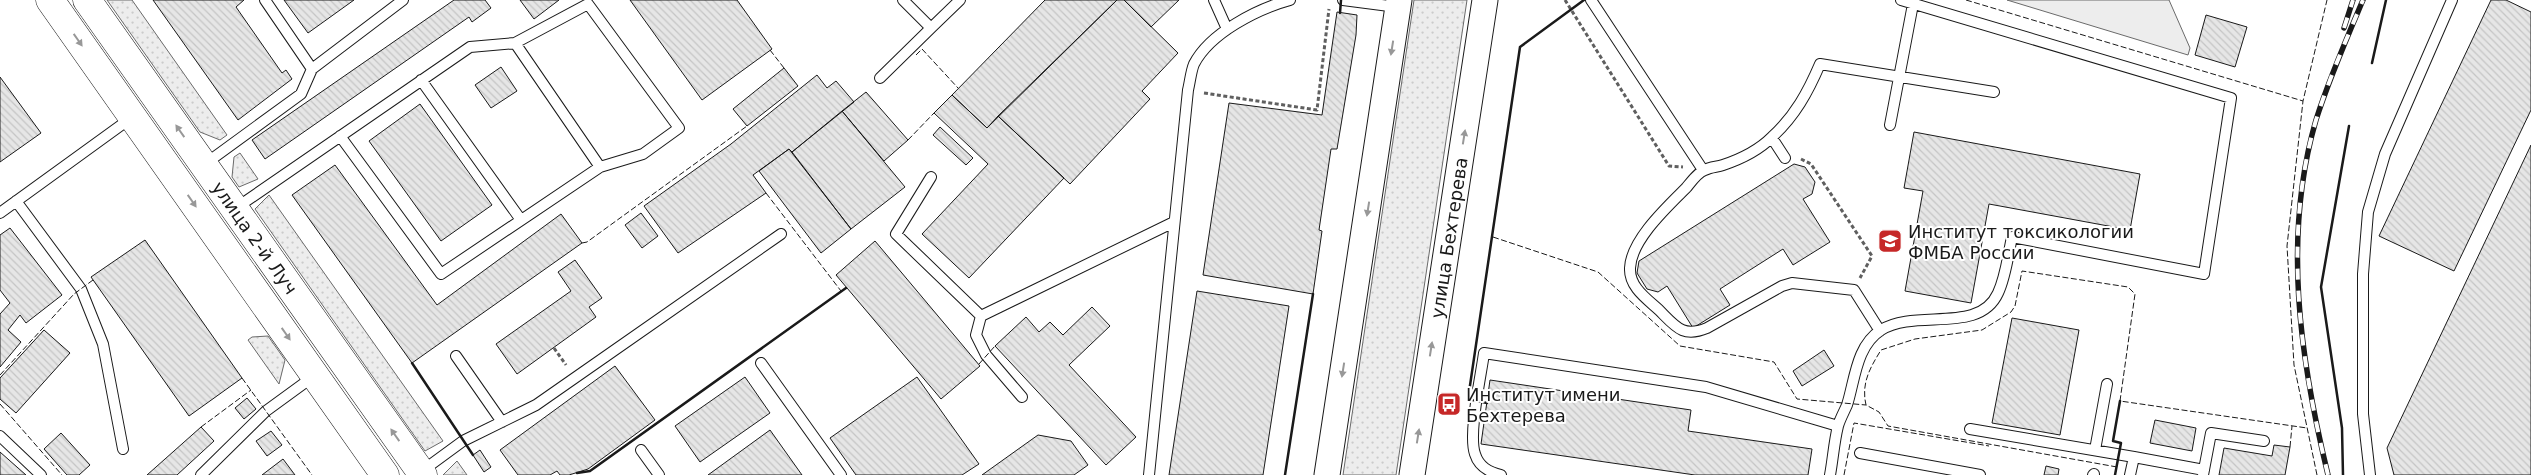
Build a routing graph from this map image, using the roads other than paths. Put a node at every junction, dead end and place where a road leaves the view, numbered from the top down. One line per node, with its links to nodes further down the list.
1 (50, 0): 24 (main road, улица 2-й Луч, one-way to 24)
2 (87, 0): 29 (main road, улица 2-й Луч, one-way to 2)
3 (265, 0): 19 (lane)
4 (403, 0): 19 (lane)
5 (903, 0): 16 (lane)
6 (960, 0): 16 (lane)
7 (1214, 0): 17 (lane)
8 (1290, 0): 17 (lane)
9 (1343, 0): 14 (lane)
10 (1485, 0): 65 (street, улица Бехтерева, one-way to 10)
11 (1591, 0): 31 (lane)
12 (1901, 0): 15 (lane)
13 (2452, 0): 70 (lane)
14 (1399, 4): 64 (street, one-way to 64)
15 (1913, 4): 20 (lane); 40 (lane)
16 (931, 28): 21 (lane)
17 (1227, 29): 37 (lane)
18 (515, 43): 22 (lane); 30 (lane); 30 (lane)
19 (312, 69): 29 (lane)
20 (1899, 77): 23 (lane); 25 (lane); 27 (lane)
21 (880, 78)
22 (421, 80): 26 (lane); 36 (lane)
23 (1994, 92)
24 (133, 117): 33 (lane); 43 (main road, улица 2-й Луч, one-way to 43)
25 (1890, 125)
26 (340, 136): 34 (lane); 36 (lane)
27 (1772, 138): 28 (lane); 31 (lane)
28 (1785, 158)
29 (204, 165): 34 (main road, улица 2-й Луч)
30 (600, 167): 36 (lane)
31 (1703, 170): 40 (lane)
32 (931, 177): 39 (lane)
33 (16, 201): 35 (lane); 51 (lane)
34 (235, 209): 57 (main road, улица 2-й Луч, one-way to 34)
35 (0, 213)
36 (520, 220)
37 (1174, 222): 39 (lane); 63 (lane)
38 (781, 234): 46 (lane)
39 (981, 316): 45 (lane)
40 (1880, 330): 47 (lane)
41 (456, 356): 46 (lane)
42 (761, 363): 62 (lane)
43 (315, 375): 59 (lane); 60 (main road, улица 2-й Луч)
44 (2107, 384): 53 (lane)
45 (1022, 397)
46 (502, 422): 57 (lane)
47 (1838, 426): 66 (lane); 67 (lane)
48 (1970, 429): 53 (lane)
49 (0, 436): 58 (lane)
50 (2264, 441): 56 (lane)
51 (123, 449)
52 (641, 450): 61 (lane)
53 (2094, 450): 55 (lane)
54 (1860, 453): 68 (lane)
55 (2134, 457): 56 (lane); 69 (lane)
56 (2203, 472)
57 (422, 473)
58 (41, 475)
59 (201, 475)
60 (385, 475)
61 (659, 475)
62 (841, 475)
63 (1149, 475)
64 (1327, 475)
65 (1412, 475)
66 (1501, 475)
67 (1830, 475)
68 (1980, 475)
69 (2130, 475)
70 (2370, 475)

